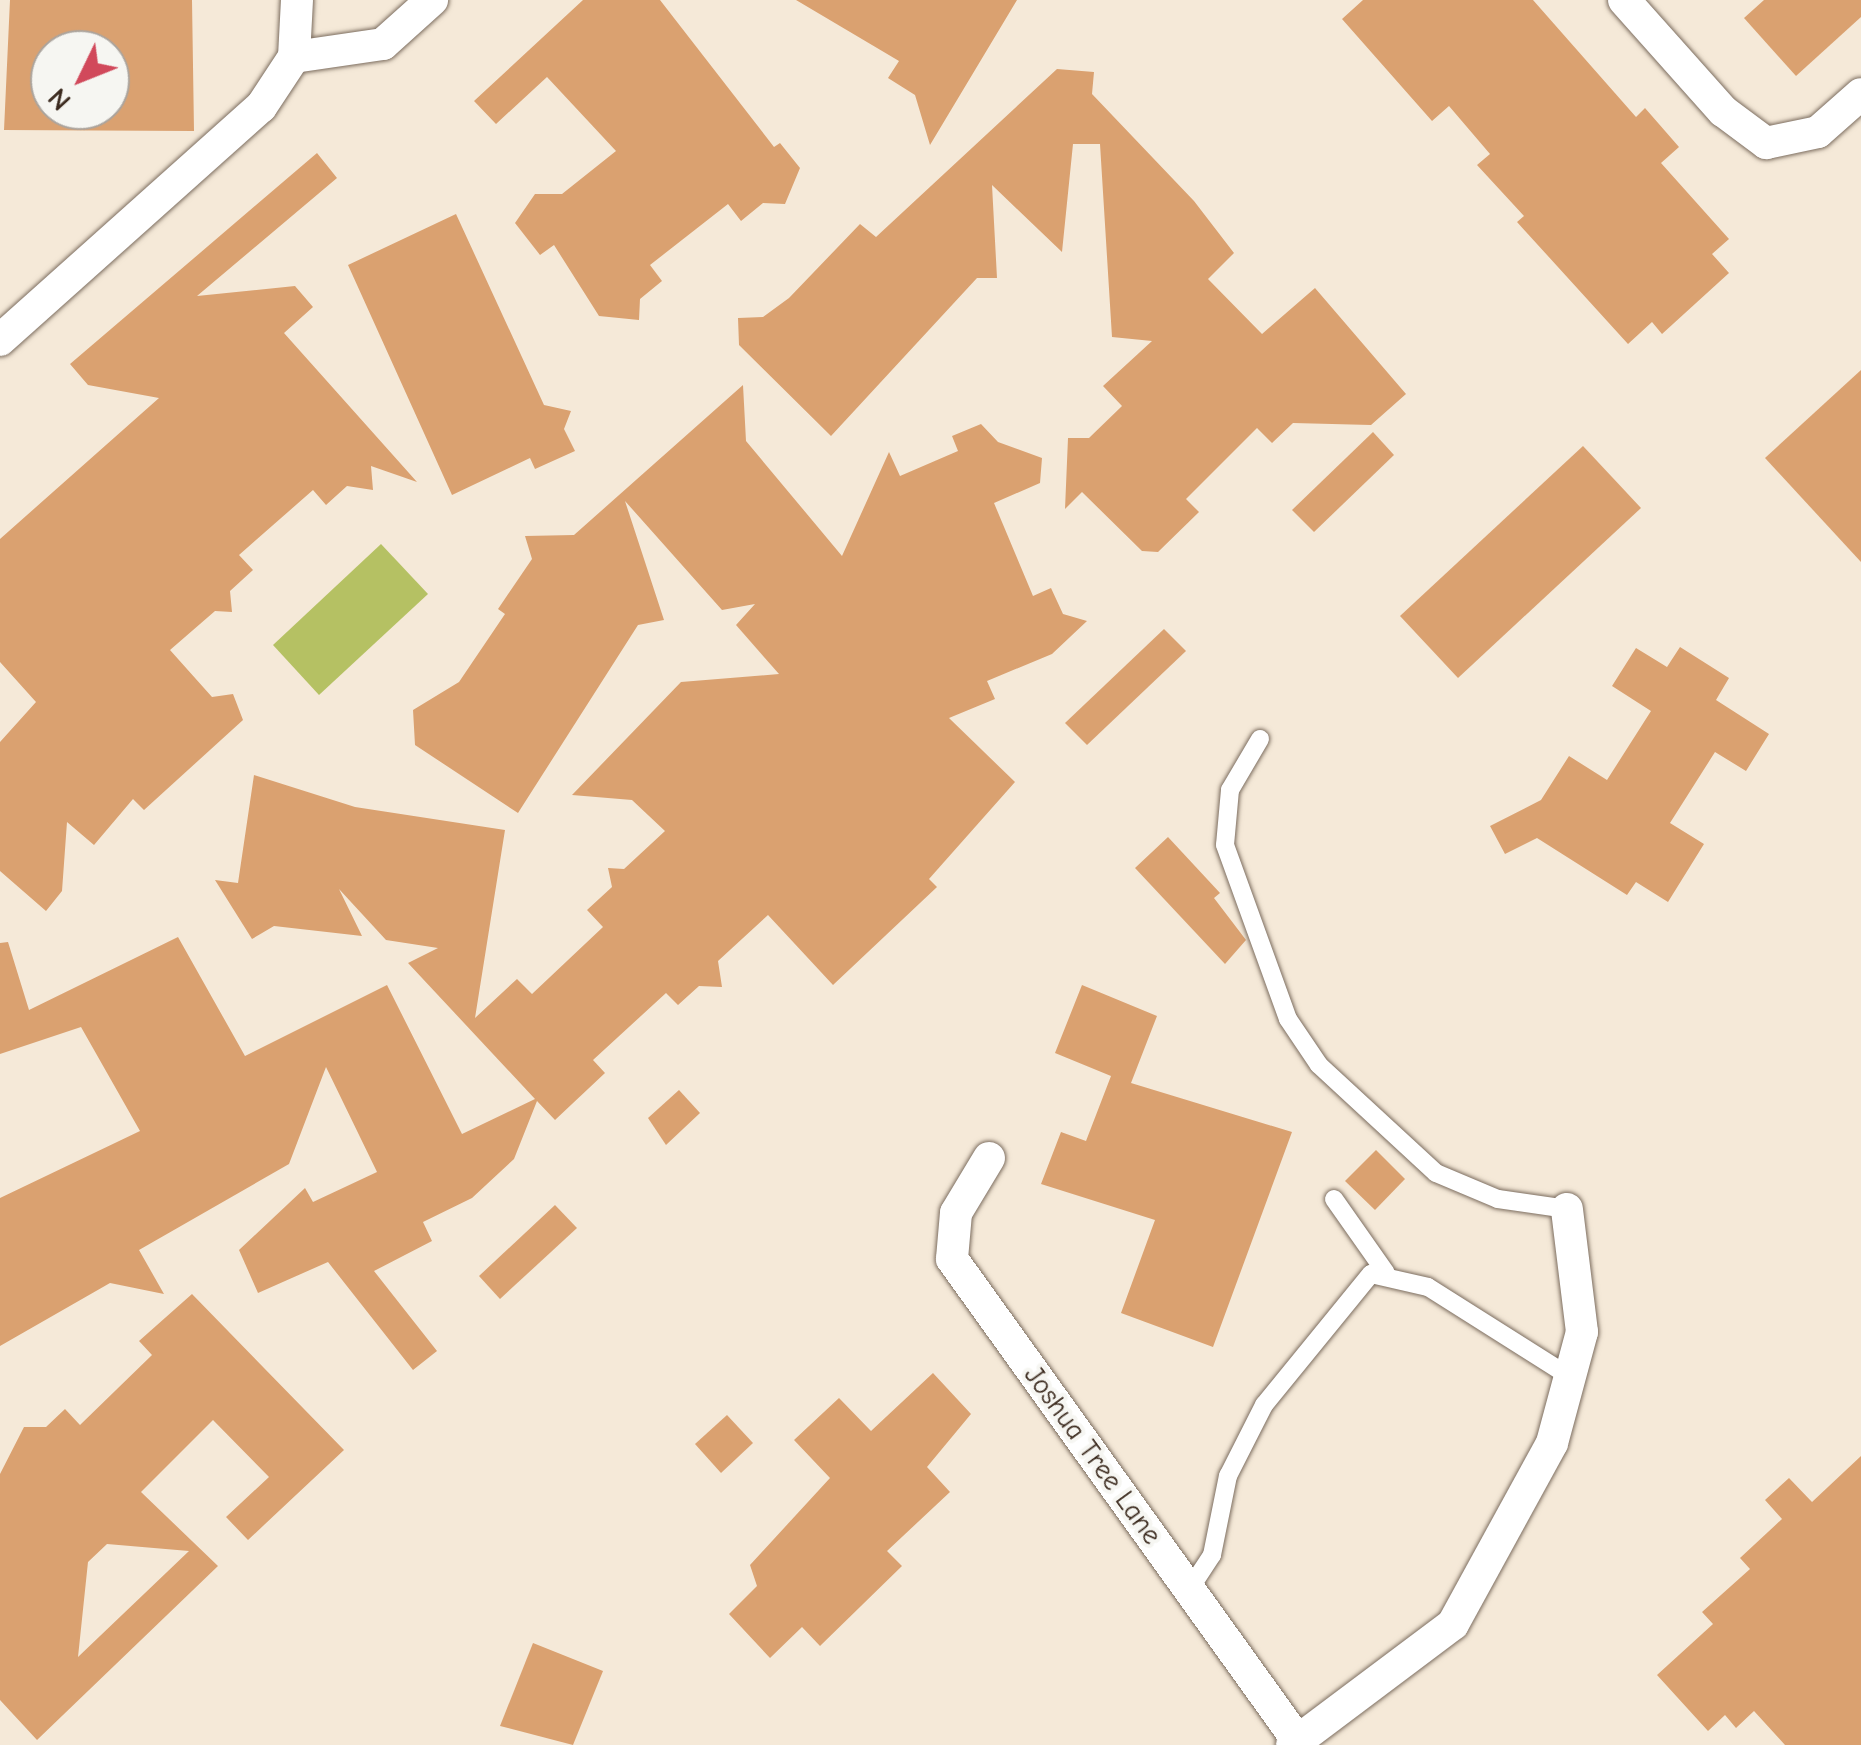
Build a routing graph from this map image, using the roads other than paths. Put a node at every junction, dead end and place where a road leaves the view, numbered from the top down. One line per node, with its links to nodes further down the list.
1 (297, 0): 4 (street)
2 (432, 0): 4 (street)
3 (1624, 0): 5 (street)
4 (294, 57): 6 (street)
5 (1861, 94)
6 (0, 340)
7 (1260, 739): 10 (lane)
8 (989, 1158): 13 (street, Joshua Tree Lane)
9 (1334, 1199): 11 (lane)
10 (1567, 1209): 12 (street)
11 (1386, 1273): 12 (lane); 13 (lane)
12 (1570, 1376): 14 (street)
13 (1190, 1590): 14 (street, Joshua Tree Lane)
14 (1295, 1743)

